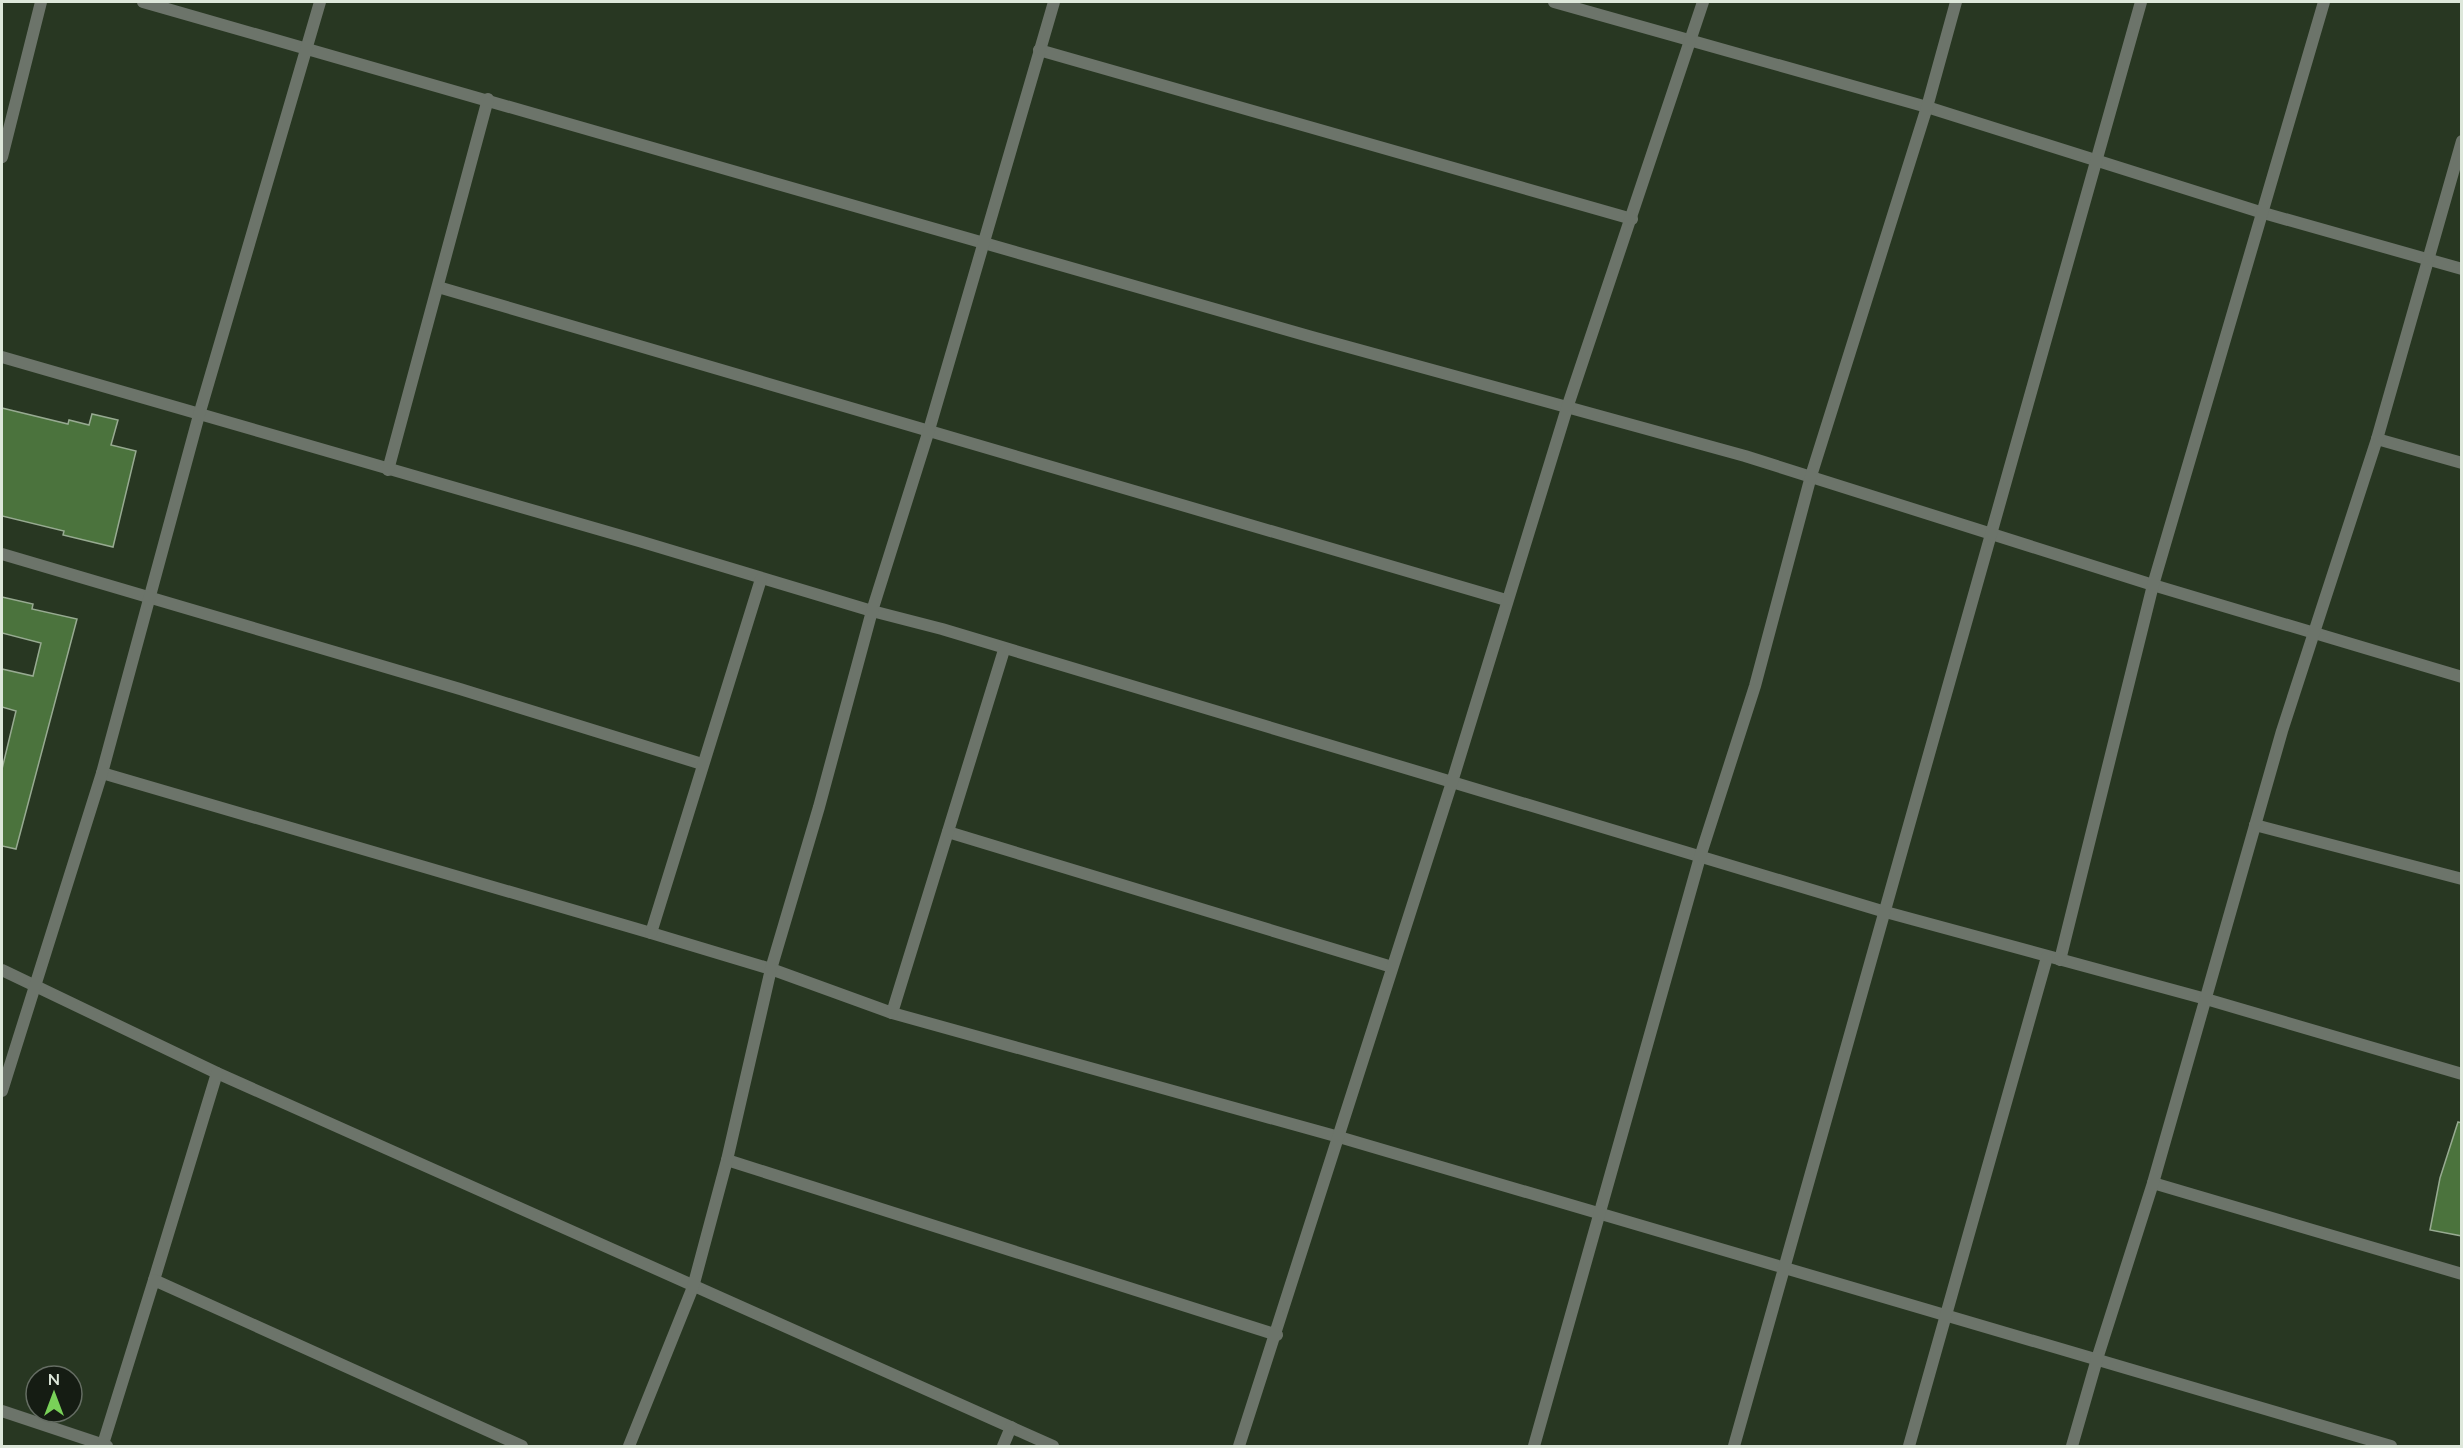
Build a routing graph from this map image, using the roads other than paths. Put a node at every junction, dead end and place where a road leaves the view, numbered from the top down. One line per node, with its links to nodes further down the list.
1 (41, 2): 16 (street)
2 (144, 2): 11 (street)
3 (320, 2): 11 (street)
4 (1054, 2): 12 (street)
5 (1554, 2): 10 (street)
6 (1703, 2): 10 (street)
7 (1956, 2): 14 (street)
8 (2141, 2): 17 (street)
9 (2324, 2): 18 (street)
10 (1691, 40): 14 (street); 19 (street)
11 (306, 47): 13 (street); 26 (street)
12 (1039, 50): 19 (street); 20 (street)
13 (488, 99): 20 (street); 23 (street)
14 (1927, 107): 17 (street); 31 (street)
15 (2462, 141): 21 (street)
16 (2, 157)
17 (2094, 161): 18 (street); 32 (street)
18 (2260, 212): 21 (street); 35 (street)
19 (1632, 219): 25 (street)
20 (984, 243): 25 (street); 27 (street)
21 (2427, 259): 22 (street); 28 (street)
22 (2462, 269)
23 (438, 287): 27 (street); 30 (street)
24 (2, 357): 26 (street)
25 (1567, 408): 31 (street); 37 (street)
26 (199, 415): 30 (street); 36 (street)
27 (929, 430): 37 (street); 38 (street)
28 (2377, 439): 29 (street); 39 (street)
29 (2462, 464)
30 (388, 470): 34 (street)
31 (1811, 476): 32 (street); 47 (street)
32 (1993, 534): 35 (street); 49 (street)
33 (2, 554): 36 (street)
34 (761, 579): 38 (street); 42 (street)
35 (2153, 585): 39 (street); 52 (street)
36 (148, 597): 42 (street); 43 (street)
37 (1506, 600): 44 (street)
38 (872, 611): 40 (street); 54 (street)
39 (2314, 634): 41 (street); 45 (street)
40 (1004, 650): 44 (street); 46 (street)
41 (2462, 676)
42 (702, 764): 50 (street)
43 (102, 773): 50 (street); 56 (street)
44 (1452, 782): 47 (street); 53 (street)
45 (2255, 825): 48 (street); 57 (street)
46 (948, 832): 53 (street); 58 (street)
47 (1700, 857): 49 (street); 65 (street)
48 (2462, 879)
49 (1882, 911): 51 (street); 66 (street)
50 (651, 933): 54 (street)
51 (2047, 957): 52 (street); 70 (street)
52 (2060, 960): 57 (street)
53 (1392, 967): 62 (street)
54 (771, 969): 58 (street); 63 (street)
55 (2, 970): 56 (street)
56 (34, 984): 59 (street); 61 (street)
57 (2206, 999): 60 (street); 64 (street)
58 (892, 1013): 62 (street)
59 (217, 1073): 68 (street); 69 (street)
60 (2462, 1074)
61 (2, 1091)
62 (1339, 1137): 65 (street); 71 (street)
63 (728, 1160): 69 (street); 71 (street)
64 (2153, 1183): 67 (street); 72 (street)
65 (1600, 1213): 66 (street); 81 (street)
66 (1785, 1269): 70 (street); 82 (street)
67 (2462, 1274)
68 (154, 1280): 75 (street); 76 (street)
69 (693, 1287): 74 (street); 77 (street)
70 (1946, 1314): 72 (street); 83 (street)
71 (1277, 1335): 80 (street)
72 (2097, 1359): 84 (street); 85 (street)
73 (2, 1411): 75 (street)
74 (1011, 1427): 78 (street); 79 (street)
75 (105, 1445)
76 (522, 1446)
77 (629, 1446)
78 (1003, 1446)
79 (1053, 1446)
80 (1239, 1446)
81 (1534, 1446)
82 (1734, 1446)
83 (1909, 1446)
84 (2072, 1446)
85 (2391, 1446)

